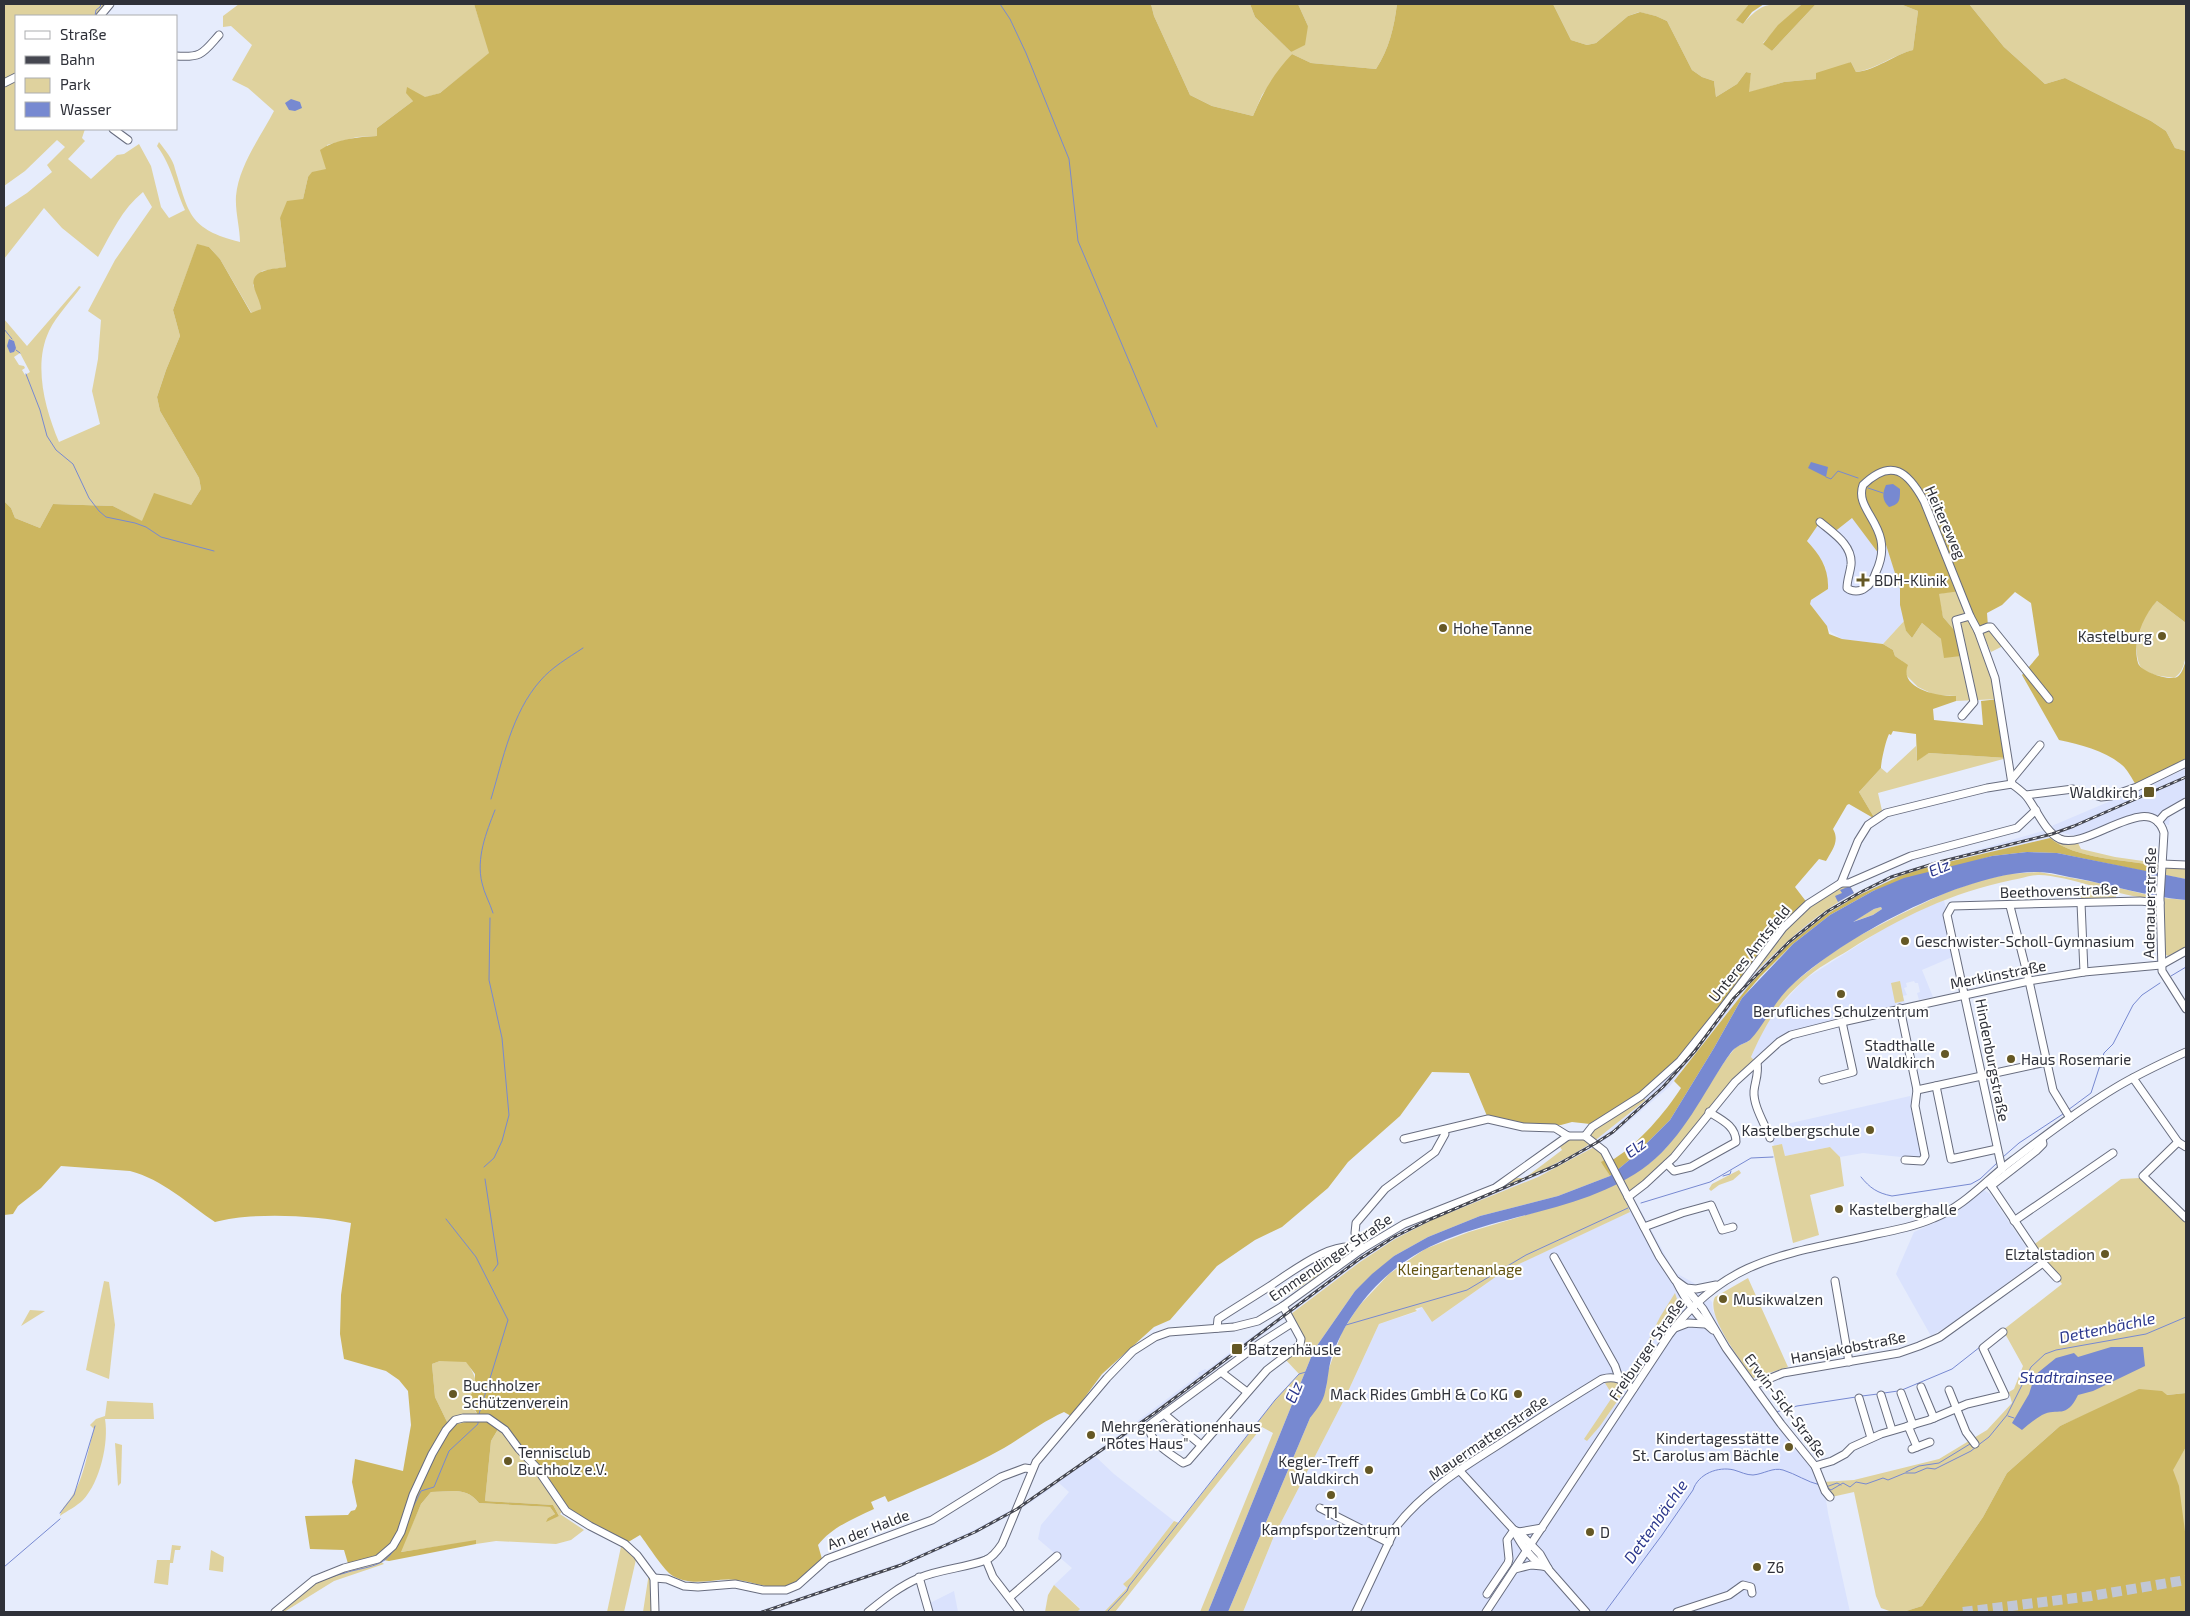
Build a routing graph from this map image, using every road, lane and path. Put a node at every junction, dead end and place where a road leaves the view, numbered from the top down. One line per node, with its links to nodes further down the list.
1 (110, 4): 2 (street)
2 (101, 15)
3 (219, 35): 4 (street)
4 (178, 56)
5 (114, 130): 6 (street)
6 (128, 140)
7 (1820, 522): 8 (street, Heitereweg)
8 (1970, 616): 9 (street, Heitereweg); 11 (street)
9 (1978, 631): 10 (street); 14 (street, Heitereweg)
10 (2049, 699)
11 (1962, 716)
12 (2040, 745): 14 (street)
13 (2186, 764): 15 (street)
14 (2012, 781): 15 (street); 21 (street)
15 (2026, 795): 17 (street)
16 (2186, 802): 18 (street)
17 (2036, 810): 18 (street); 21 (street)
18 (2158, 822): 19 (street, Adenauerstraße)
19 (2162, 865): 20 (street); 22 (street, Adenauerstraße)
20 (2186, 865)
21 (1841, 882): 46 (street, Unteres Amtsfeld)
22 (2160, 901): 23 (street, Beethovenstraße); 27 (street, Adenauerstraße)
23 (2081, 903): 25 (street, Beethovenstraße); 28 (street)
24 (1959, 905): 25 (street, Beethovenstraße); 30 (street, Hindenburgstraße)
25 (2010, 906): 29 (street)
26 (2186, 951): 27 (street)
27 (2162, 965): 28 (street, Merklinstraße); 32 (street, Adenauerstraße)
28 (2084, 972): 29 (street, Merklinstraße)
29 (2029, 981): 30 (street, Merklinstraße); 35 (street)
30 (1966, 995): 31 (street, Merklinstraße); 37 (street, Hindenburgstraße)
31 (1900, 1008): 33 (street, Merklinstraße); 41 (street)
32 (2186, 1009)
33 (1842, 1022): 36 (street, Merklinstraße); 39 (street)
34 (2186, 1052): 38 (street, Freiburger Straße)
35 (2046, 1062): 37 (street); 43 (street)
36 (1757, 1063): 42 (street, Merklinstraße); 47 (street)
37 (1982, 1076): 40 (street); 52 (street, Hindenburgstraße)
38 (2133, 1078): 43 (street, Freiburger Straße); 50 (street)
39 (1823, 1080)
40 (1936, 1086): 41 (street); 52 (street)
41 (1917, 1090): 54 (street)
42 (1709, 1112): 55 (street, Merklinstraße); 55 (street)
43 (2067, 1114): 49 (street, Freiburger Straße)
44 (1444, 1130): 45 (street); 48 (street); 63 (street)
45 (1568, 1136): 46 (street); 63 (street, Emmendinger Straße)
46 (1585, 1136): 58 (street)
47 (1770, 1138)
48 (1404, 1139)
49 (2042, 1139): 56 (street, Freiburger Straße); 57 (street, Freiburger Straße)
50 (2178, 1142): 51 (street); 59 (street)
51 (2186, 1147)
52 (1997, 1152): 56 (street, Hindenburgstraße)
53 (2113, 1153): 60 (street)
54 (1905, 1160)
55 (1667, 1164): 58 (street, Merklinstraße)
56 (2001, 1166): 57 (street, Freiburger Straße)
57 (1989, 1183): 60 (street); 69 (street, Freiburger Straße)
58 (1626, 1194): 61 (street)
59 (2186, 1218)
60 (2014, 1221): 65 (street)
61 (1644, 1227): 62 (street); 67 (street)
62 (1733, 1227)
63 (1362, 1249): 72 (street, Emmendinger Straße); 75 (street)
64 (1554, 1257): 81 (street)
65 (2043, 1263): 66 (street); 79 (street, Hansjakobstraße)
66 (2057, 1278)
67 (1675, 1280): 70 (street); 71 (street)
68 (1835, 1281): 79 (street)
69 (1716, 1285): 70 (street); 71 (street, Freiburger Straße)
70 (1686, 1288): 71 (street)
71 (1694, 1304): 74 (street, Erwin-Sick-Straße); 76 (street, Freiburger Straße); 77 (street, Erwin-Sick-Straße)
72 (1283, 1306): 73 (street); 75 (street, Emmendinger Straße)
73 (1292, 1323): 80 (street); 86 (street)
74 (1705, 1324): 76 (street); 77 (street, Erwin-Sick-Straße)
75 (1217, 1328): 100 (street, Emmendinger Straße)
76 (1674, 1328): 84 (street, Freiburger Straße)
77 (1715, 1332): 82 (street, Erwin-Sick-Straße)
78 (2003, 1332): 90 (street)
79 (1849, 1362): 82 (street, Hansjakobstraße)
80 (1221, 1372): 86 (street); 91 (street)
81 (1619, 1378): 84 (street); 101 (street, Mauermattenstraße)
82 (1754, 1386): 99 (street, Erwin-Sick-Straße)
83 (1922, 1386): 92 (street)
84 (1633, 1389): 104 (street, Freiburger Straße)
85 (1949, 1390): 90 (street)
86 (1247, 1392): 98 (street)
87 (1901, 1393): 93 (street)
88 (1881, 1395): 94 (street)
89 (1859, 1398): 95 (street)
90 (1955, 1409): 92 (street); 97 (street)
91 (1164, 1414): 98 (street); 98 (street)
92 (1934, 1418): 93 (street)
93 (1911, 1425): 94 (street); 96 (street)
94 (1892, 1430): 95 (street)
95 (1871, 1438): 99 (street)
96 (1930, 1442)
97 (1975, 1444)
98 (1201, 1445)
99 (1816, 1466): 102 (street, Erwin-Sick-Straße)
100 (1032, 1469): 109 (street, Emmendinger Straße); 112 (street, An der Halde)
101 (1459, 1470): 105 (street); 106 (street, Mauermattenstraße)
102 (1828, 1494)
103 (1320, 1508): 106 (street)
104 (1542, 1528): 105 (street); 107 (street, Freiburger Straße)
105 (1517, 1531): 107 (street); 115 (street)
106 (1389, 1543): 122 (street, Mauermattenstraße)
107 (1529, 1547): 110 (street); 111 (street, Freiburger Straße)
108 (1058, 1556): 116 (street)
109 (986, 1560): 113 (street); 116 (street)
110 (1545, 1567): 111 (street); 124 (street)
111 (1515, 1570): 123 (street, Freiburger Straße)
112 (654, 1578): 117 (street); 118 (street)
113 (919, 1578): 119 (street); 120 (street)
114 (1752, 1593): 125 (street)
115 (1487, 1594)
116 (1010, 1597): 121 (street)
117 (275, 1612)
118 (655, 1612)
119 (868, 1612)
120 (929, 1612)
121 (1020, 1612)
122 (1356, 1612)
123 (1486, 1612)
124 (1586, 1612)
125 (1677, 1612)

